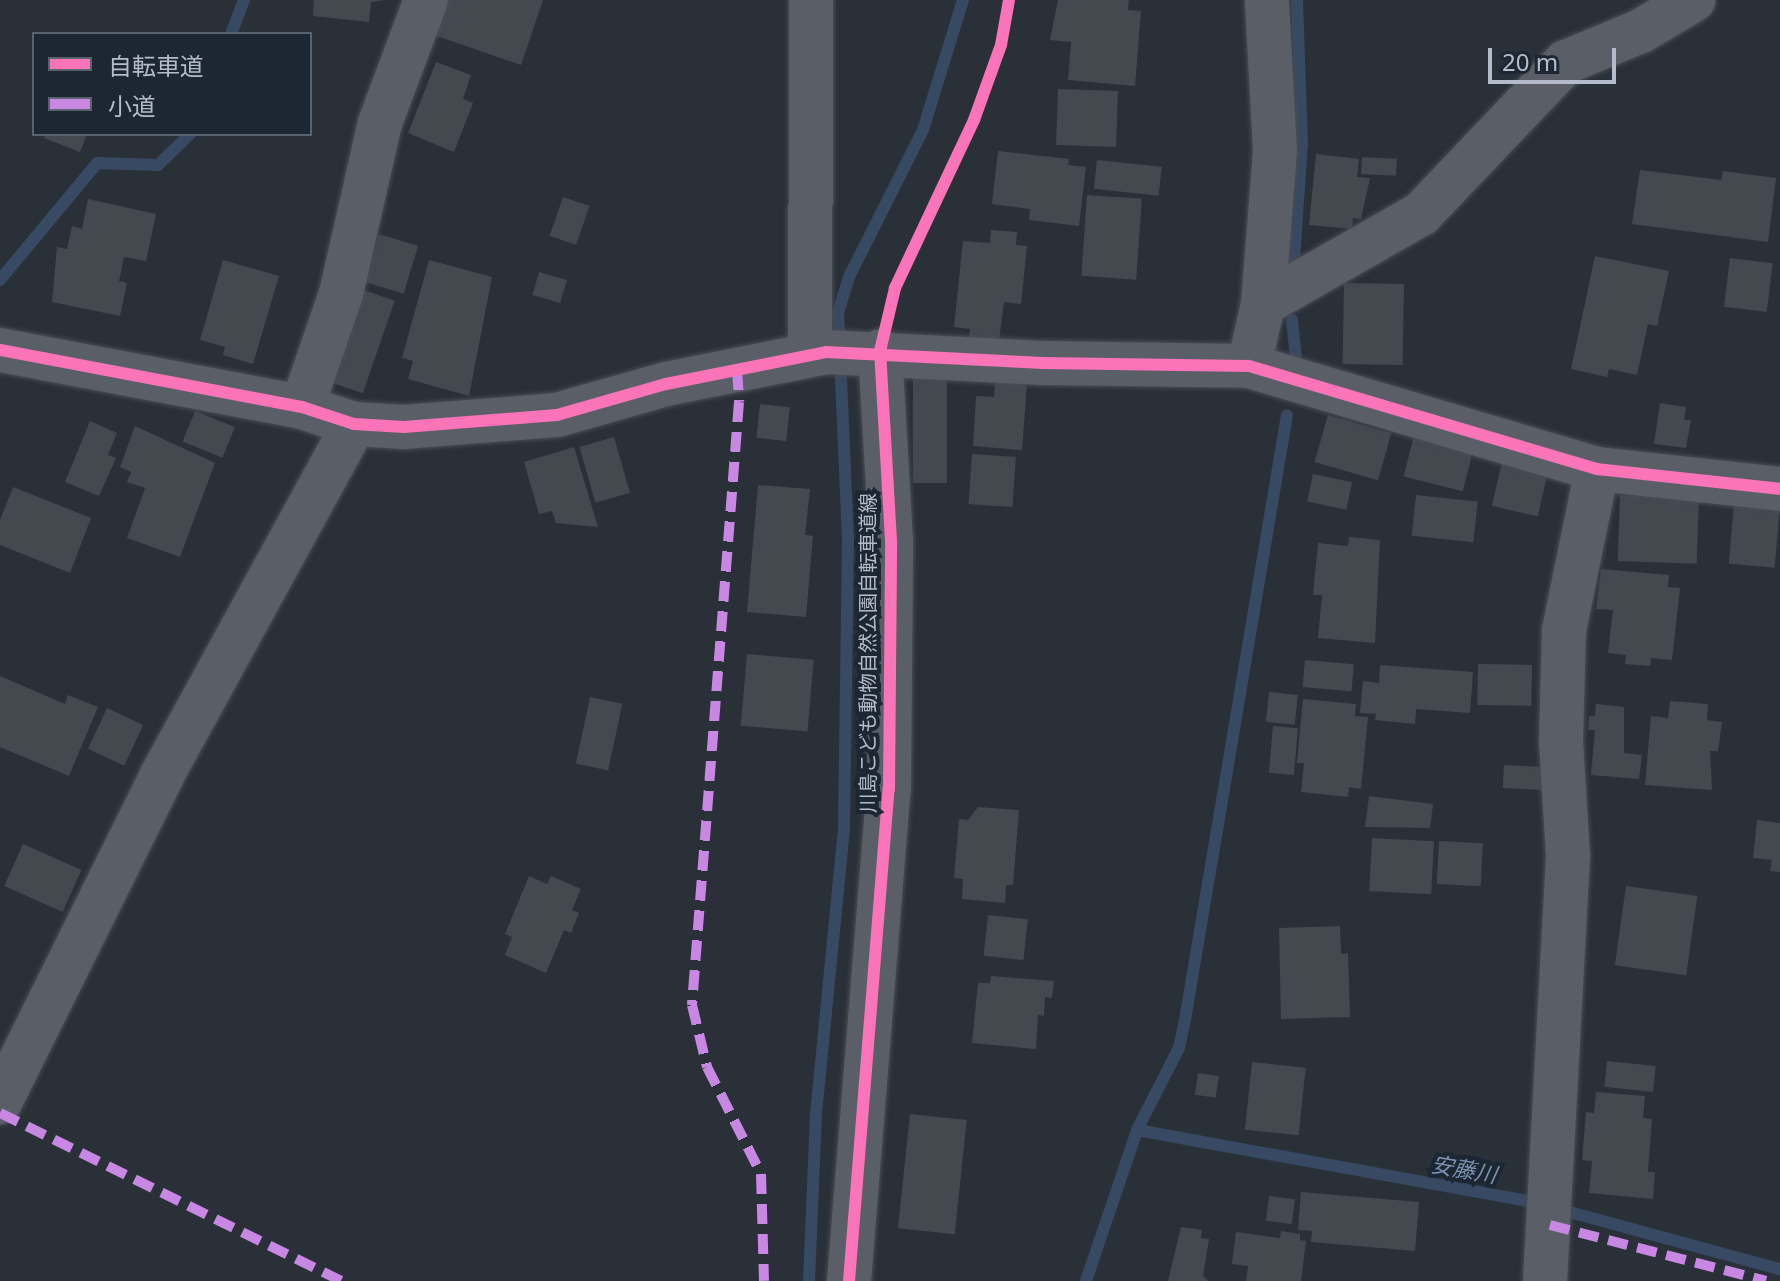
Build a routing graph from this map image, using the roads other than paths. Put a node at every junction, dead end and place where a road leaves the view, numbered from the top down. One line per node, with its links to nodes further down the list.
1 (426, 0): 10 (street)
2 (811, 0): 8 (street)
3 (1267, 0): 5 (street)
4 (1693, 0): 5 (street)
5 (1263, 304): 9 (street)
6 (0, 350): 10 (street)
7 (880, 351): 8 (street); 9 (street); 16 (street, 川島こども動物自然公園自転車道線)
8 (810, 353): 11 (street)
9 (1249, 366): 12 (street)
10 (302, 407): 11 (street)
11 (354, 424): 14 (street)
12 (1597, 469): 13 (street); 17 (street)
13 (1780, 489)
14 (10, 1058): 15 (street)
15 (0, 1102)
16 (849, 1281)
17 (1545, 1281)

